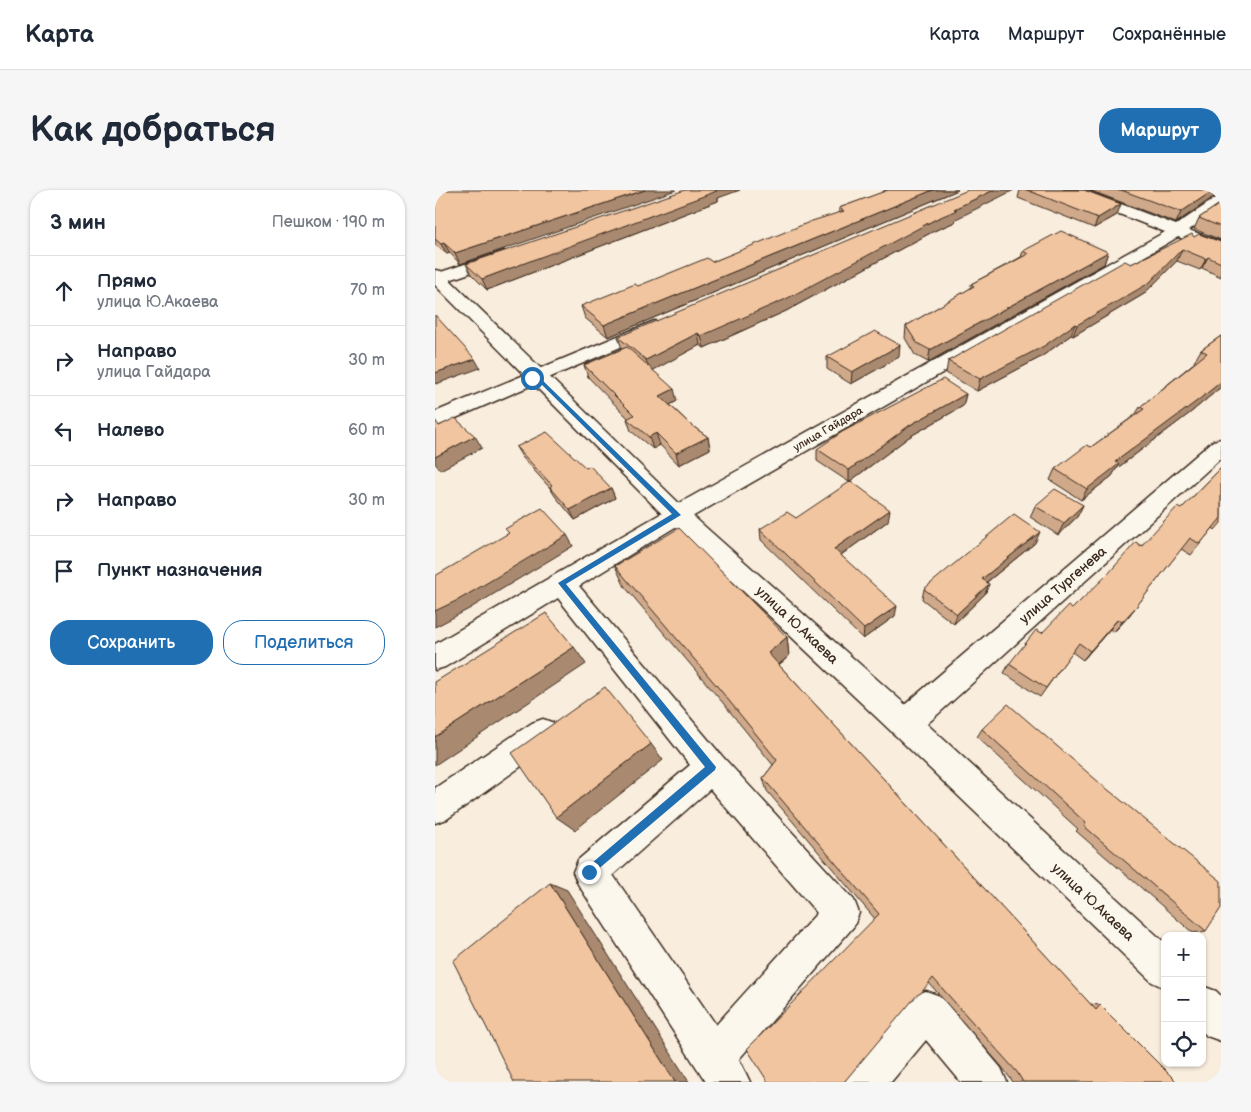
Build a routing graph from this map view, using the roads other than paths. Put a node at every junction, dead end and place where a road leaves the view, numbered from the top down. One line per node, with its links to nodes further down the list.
1 (1071, 190): 3 (street)
2 (1221, 201): 3 (street, улица Гайдара)
3 (1177, 231): 4 (street); 11 (street, улица Гайдара)
4 (1221, 248)
5 (521, 250): 6 (street)
6 (436, 278): 8 (street, улица Ю.Акаева)
7 (673, 318): 8 (street)
8 (536, 376): 9 (street); 11 (street, улица Ю.Акаева)
9 (435, 420)
10 (1221, 446): 15 (street, улица Тургенева)
11 (677, 515): 12 (street, улица Гайдара); 15 (street, улица Ю.Акаева)
12 (561, 583): 13 (street, улица Гайдара); 16 (street)
13 (435, 658)
14 (570, 715): 17 (street)
15 (905, 724): 18 (street, улица Ю.Акаева)
16 (711, 767): 21 (street); 21 (street)
17 (435, 807)
18 (1161, 965)
19 (1206, 1009): 20 (street)
20 (1221, 1022)
21 (722, 1070)
22 (865, 1082): 23 (street)
23 (987, 1082)

